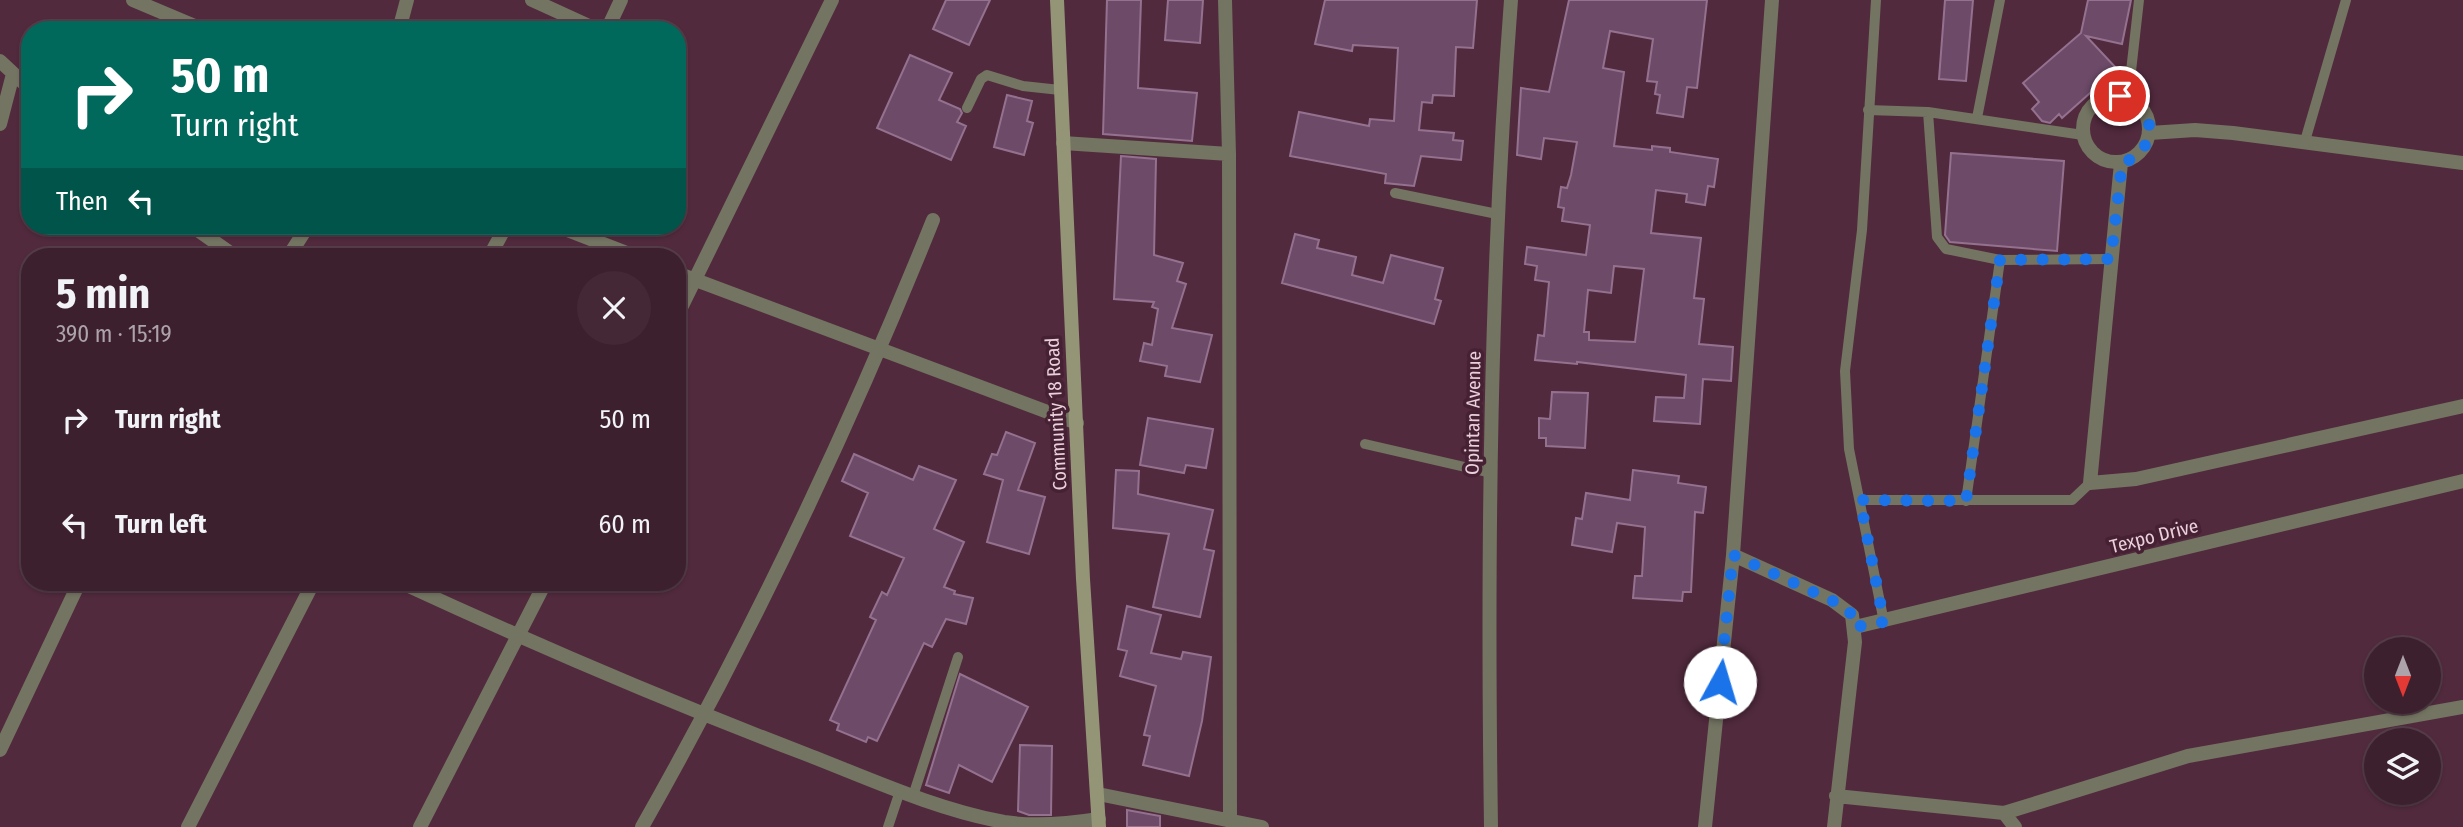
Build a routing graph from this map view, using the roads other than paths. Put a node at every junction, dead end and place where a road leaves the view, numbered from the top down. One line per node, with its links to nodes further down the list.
1 (133, 0): 14 (street)
2 (407, 0): 15 (street)
3 (532, 0): 16 (street)
4 (621, 0): 17 (street)
5 (832, 0): 45 (street)
6 (1057, 0): 21 (main road, Community 18 Road)
7 (1225, 0): 32 (street)
8 (1511, 0): 36 (street, Opintan Avenue)
9 (1772, 0): 56 (street)
10 (1875, 0): 24 (lane)
11 (2000, 0): 26 (lane)
12 (2139, 0): 22 (lane)
13 (2346, 0): 30 (lane)
14 (183, 21)
15 (401, 21)
16 (578, 21)
17 (611, 21)
18 (0, 61): 19 (street)
19 (13, 74): 20 (street); 27 (street)
20 (21, 81)
21 (1060, 90): 23 (lane); 31 (main road, Community 18 Road)
22 (2128, 98): 28 (street); 29 (street)
23 (967, 108)
24 (1868, 110): 25 (lane); 54 (lane)
25 (1928, 112): 26 (lane); 43 (lane)
26 (1977, 118): 29 (lane)
27 (0, 124)
28 (2150, 133): 30 (street); 33 (street)
29 (2083, 135): 33 (street)
30 (2305, 141): 34 (street)
31 (1063, 143): 32 (street); 49 (main road, Community 18 Road)
32 (1229, 154): 72 (street)
33 (2122, 163): 42 (street)
34 (2463, 163)
35 (1395, 193): 36 (lane)
36 (1497, 214): 51 (street, Opintan Avenue)
37 (933, 220): 47 (street)
38 (205, 235): 40 (street)
39 (581, 235): 41 (street)
40 (223, 248)
41 (614, 248)
42 (2111, 259): 43 (lane); 53 (street)
43 (2000, 260): 55 (lane)
44 (686, 276): 45 (street)
45 (695, 280): 46 (street); 47 (street)
46 (686, 298)
47 (880, 351): 49 (street); 66 (street)
48 (2463, 406): 53 (street)
49 (1077, 424): 69 (main road, Community 18 Road)
50 (1365, 444): 51 (lane)
51 (1491, 473): 79 (street, Opintan Avenue)
52 (2463, 481): 61 (street, Texpo Drive)
53 (2091, 483): 55 (lane)
54 (1860, 500): 55 (lane); 61 (lane)
55 (1966, 501)
56 (1733, 555): 62 (street); 80 (street)
57 (75, 591): 67 (street)
58 (309, 591): 74 (street)
59 (419, 591): 63 (street)
60 (541, 591): 63 (street)
61 (1884, 622): 62 (street, Texpo Drive)
62 (1854, 627): 70 (street)
63 (519, 637): 66 (street); 75 (street)
64 (958, 657): 68 (lane)
65 (2463, 707): 71 (street)
66 (705, 715): 68 (street); 76 (street)
67 (0, 750)
68 (906, 793): 73 (street); 77 (lane)
69 (1098, 794): 72 (street); 73 (main road, Community 18 Road)
70 (1836, 796): 71 (street); 81 (street)
71 (2004, 813): 82 (street)
72 (1230, 819): 78 (street)
73 (1099, 823)
74 (188, 827)
75 (420, 827)
76 (642, 827)
77 (888, 827)
78 (1262, 827)
79 (1491, 827)
80 (1705, 827)
81 (1834, 827)
82 (2015, 827)

